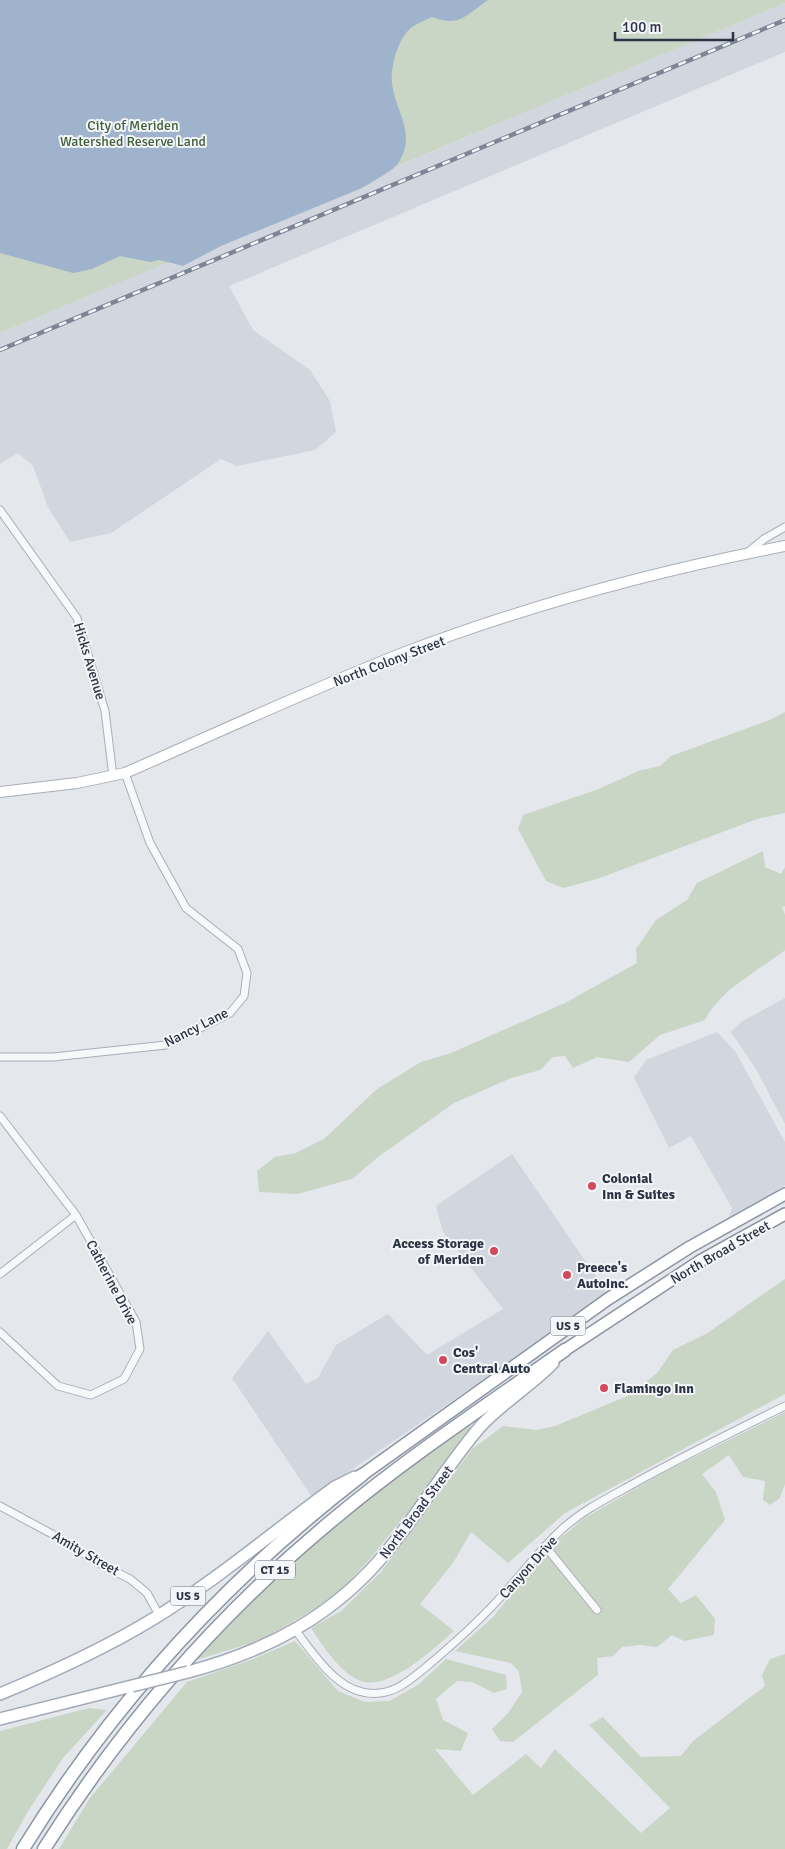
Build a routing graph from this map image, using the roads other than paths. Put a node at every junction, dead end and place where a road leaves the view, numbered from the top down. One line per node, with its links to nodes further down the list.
1 (0, 510): 6 (street, Hicks Avenue)
2 (785, 528): 4 (street)
3 (785, 546): 4 (main road, North Colony Street)
4 (746, 553): 5 (main road, North Colony Street)
5 (125, 773): 6 (main road, North Colony Street); 8 (street, Nancy Lane)
6 (113, 776): 7 (main road, North Colony Street)
7 (0, 792)
8 (0, 1057)
9 (0, 1116): 12 (street, Catherine Drive)
10 (785, 1194): 17 (main road, North Broad Street / US 5)
11 (785, 1214): 15 (main road, North Broad Street / US 5)
12 (76, 1215): 13 (street); 14 (street, Catherine Drive)
13 (0, 1274)
14 (0, 1332)
15 (565, 1350): 22 (main road, North Broad Street / US 5); 26 (highway, CT 15)
16 (785, 1406): 19 (street, Canyon Drive)
17 (362, 1475): 21 (main road, North Broad Street / US 5); 25 (highway, CT 15)
18 (0, 1506): 21 (street, Amity Street)
19 (545, 1546): 20 (street); 22 (street, Canyon Drive)
20 (597, 1610)
21 (160, 1614): 23 (main road, North Broad Street / US 5)
22 (296, 1631): 24 (main road, North Broad Street / US 5, bridge)
23 (0, 1694)
24 (0, 1719)
25 (23, 1849)
26 (44, 1849)

